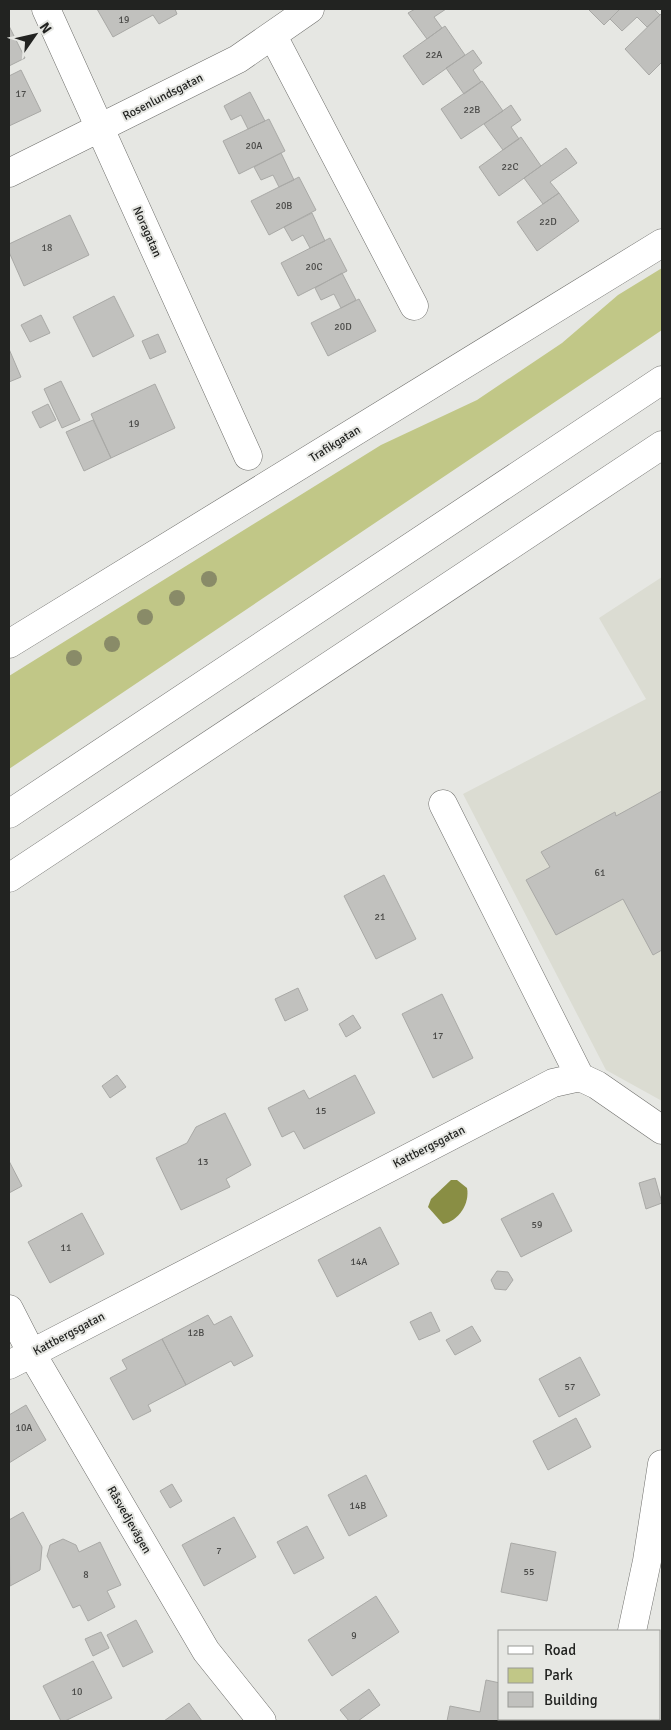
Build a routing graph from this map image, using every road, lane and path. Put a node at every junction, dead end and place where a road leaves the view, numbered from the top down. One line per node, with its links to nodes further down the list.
1 (46, 9): 4 (main road, Noragatan)
2 (310, 9): 3 (main road, Rosenlundsgatan)
3 (273, 36): 4 (main road, Rosenlundsgatan); 7 (main road)
4 (100, 129): 5 (main road, Rosenlundsgatan); 10 (main road, Noragatan)
5 (9, 173)
6 (662, 243): 11 (main road, Trafikgatan)
7 (414, 306)
8 (662, 380): 13 (main road)
9 (662, 444): 14 (main road)
10 (248, 456)
11 (9, 644)
12 (443, 804): 15 (main road)
13 (9, 814)
14 (9, 878)
15 (580, 1077): 16 (main road); 18 (main road, Kattbergsgatan)
16 (662, 1130)
17 (9, 1309): 18 (main road, Råsvedjevägen)
18 (20, 1360): 21 (main road, Råsvedjevägen)
19 (662, 1464): 20 (main road)
20 (632, 1630)
21 (262, 1721)

